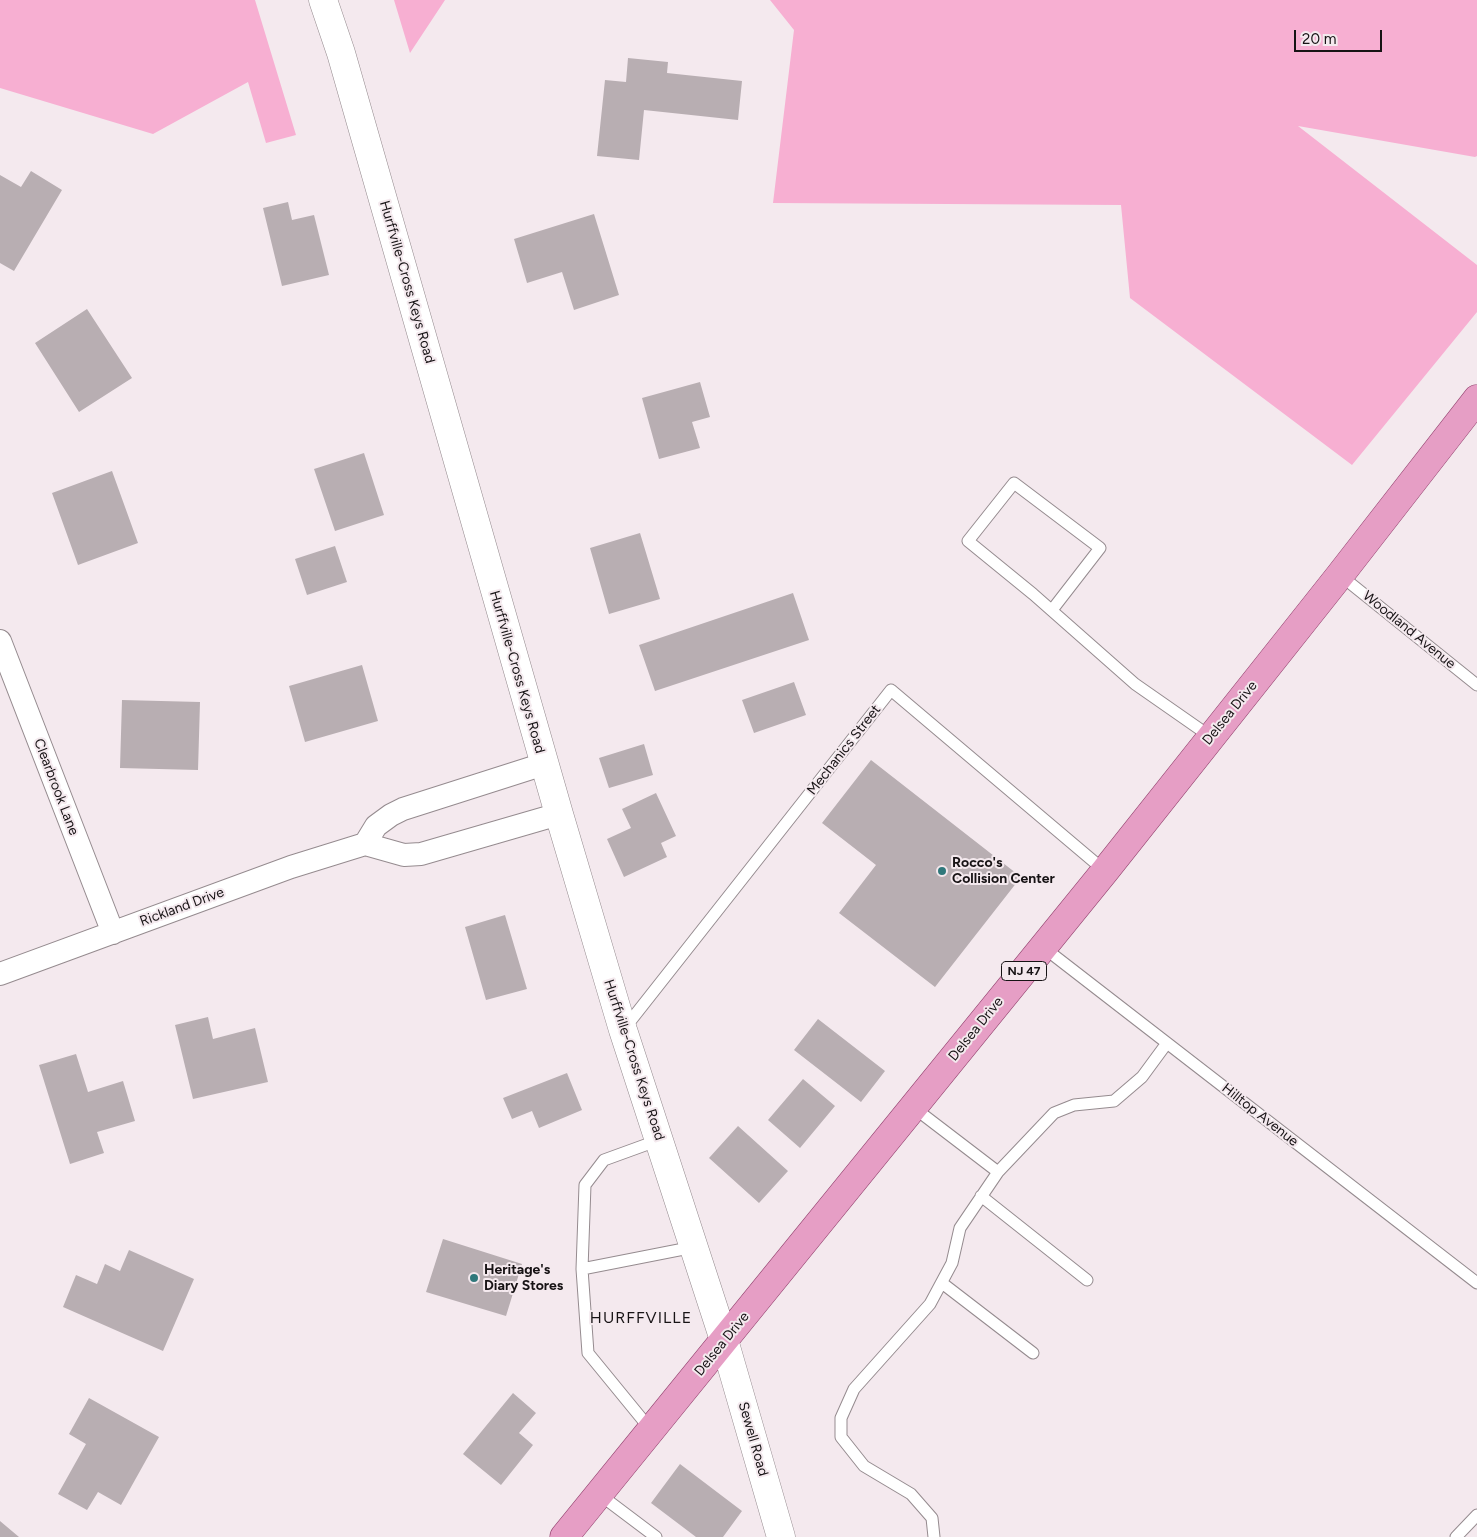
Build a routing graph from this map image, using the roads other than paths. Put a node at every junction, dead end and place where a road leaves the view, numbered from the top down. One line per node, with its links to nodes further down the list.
1 (322, 0): 8 (main road, Hurffville-Cross Keys Road)
2 (1477, 400): 3 (main road, Delsea Drive / NJ 47)
3 (1340, 575): 6 (lane, Woodland Avenue); 7 (main road, Delsea Drive / NJ 47)
4 (1052, 610): 4 (lane); 7 (lane)
5 (0, 641): 12 (street, Clearbrook Lane)
6 (1477, 685)
7 (1211, 737): 11 (main road, Delsea Drive / NJ 47)
8 (544, 764): 9 (main road, Hurffville-Cross Keys Road); 10 (street)
9 (558, 814): 10 (street); 15 (main road, Hurffville-Cross Keys Road)
10 (365, 844): 12 (street, Rickland Drive)
11 (1105, 871): 13 (main road, Delsea Drive / NJ 47); 15 (lane, Mechanics Street)
12 (113, 933): 14 (street, Rickland Drive)
13 (1043, 946): 16 (lane, Hilltop Avenue); 17 (main road, Delsea Drive / NJ 47)
14 (0, 974)
15 (624, 1030): 18 (main road, Hurffville-Cross Keys Road)
16 (1168, 1043): 19 (lane); 25 (lane, Hilltop Avenue)
17 (913, 1108): 19 (lane); 26 (main road, Delsea Drive / NJ 47)
18 (659, 1139): 21 (main road, Hurffville-Cross Keys Road); 22 (lane)
19 (998, 1172): 20 (lane)
20 (981, 1196): 23 (lane); 24 (lane)
21 (694, 1247): 22 (lane); 26 (main road, Hurffville-Cross Keys Road)
22 (582, 1269): 28 (lane)
23 (1087, 1280)
24 (942, 1283): 27 (lane); 34 (lane)
25 (1477, 1283)
26 (724, 1340): 28 (main road, Delsea Drive / NJ 47); 33 (main road, Sewell Road)
27 (1033, 1353)
28 (651, 1430): 29 (main road, Delsea Drive / NJ 47)
29 (599, 1494): 31 (main road, Delsea Drive / NJ 47); 32 (lane)
30 (1477, 1515): 35 (lane)
31 (564, 1537)
32 (656, 1537)
33 (781, 1537)
34 (934, 1537)
35 (1456, 1537)

